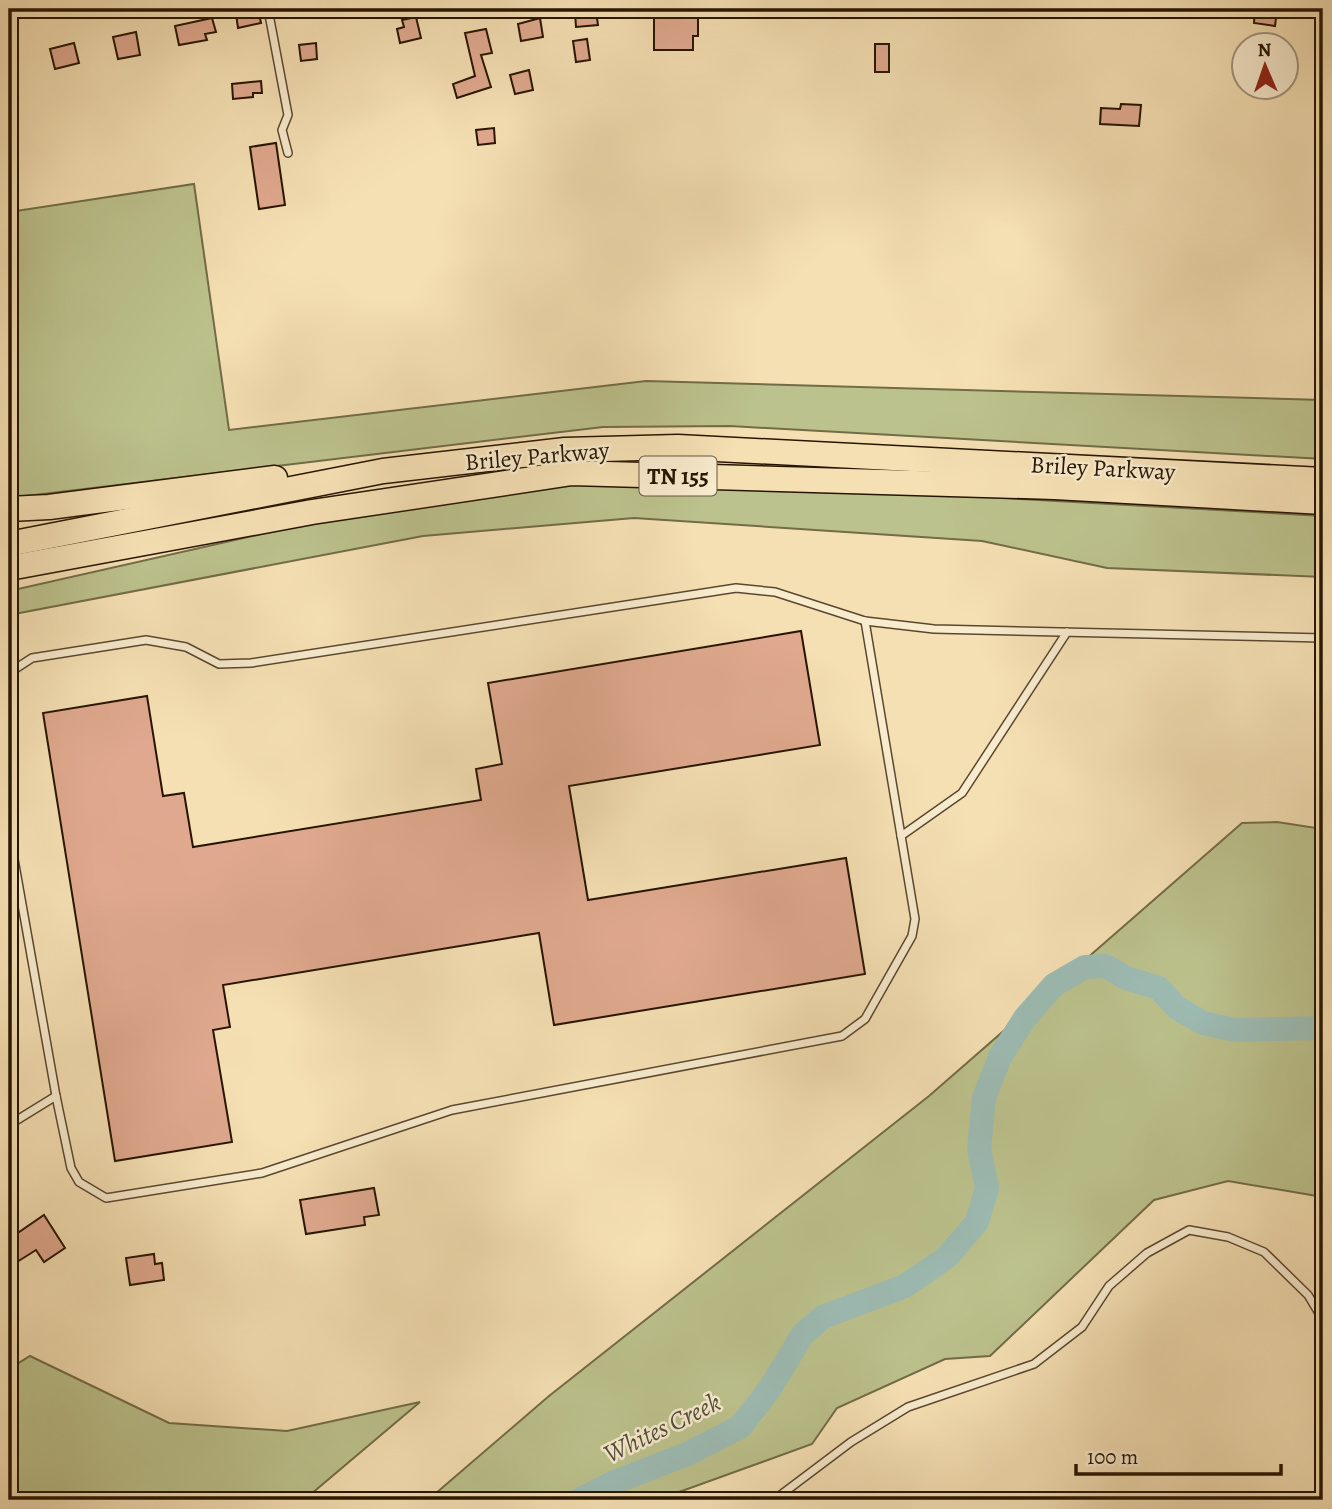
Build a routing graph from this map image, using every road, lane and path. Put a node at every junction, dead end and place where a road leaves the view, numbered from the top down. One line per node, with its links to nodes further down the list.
1 (268, 9): 2 (lane)
2 (288, 153)
3 (383, 471): 4 (highway, Briley Parkway / TN 155); 6 (highway); 7 (highway, Briley Parkway / TN 155)
4 (1323, 480)
5 (1323, 502): 8 (highway, Briley Parkway / TN 155)
6 (9, 509)
7 (9, 544)
8 (9, 570)
9 (865, 621): 10 (lane); 12 (lane); 14 (lane)
10 (1067, 632): 11 (lane); 14 (lane)
11 (1323, 638)
12 (9, 678)
13 (9, 831): 15 (lane)
14 (901, 836): 15 (lane)
15 (56, 1096): 16 (lane)
16 (9, 1125)
17 (1323, 1320): 18 (lane)
18 (774, 1500)

